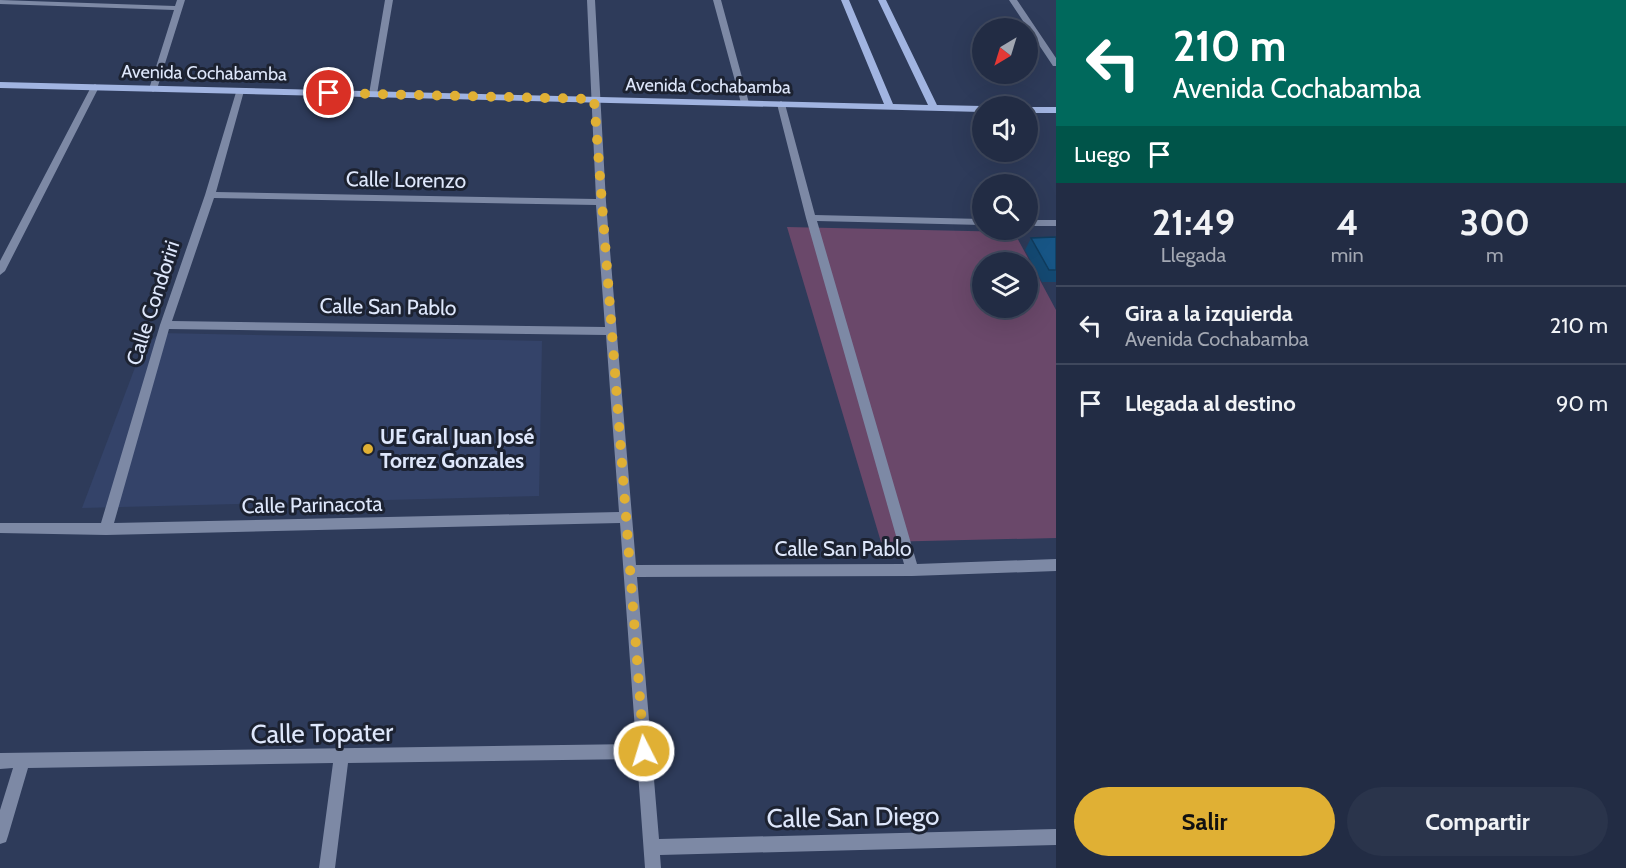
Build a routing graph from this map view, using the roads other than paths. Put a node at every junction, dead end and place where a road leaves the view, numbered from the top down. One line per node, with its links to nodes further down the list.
1 (389, 0): 14 (street)
2 (591, 0): 15 (street)
3 (717, 0): 16 (street)
4 (845, 0): 18 (main road)
5 (882, 0): 19 (main road)
6 (1013, 0): 9 (street)
7 (0, 2): 8 (street)
8 (180, 4): 12 (street)
9 (1056, 64)
10 (0, 85): 11 (main road, Avenida Cochabamba)
11 (95, 87): 12 (main road, Avenida Cochabamba); 29 (street)
12 (153, 88): 13 (main road, Avenida Cochabamba)
13 (240, 91): 14 (main road, Avenida Cochabamba); 23 (street, Calle Condoriri)
14 (373, 94): 15 (main road, Avenida Cochabamba)
15 (594, 99): 16 (main road, Avenida Cochabamba); 24 (street)
16 (745, 104): 17 (main road, Avenida Cochabamba)
17 (781, 104): 18 (main road, Avenida Cochabamba); 25 (street)
18 (890, 107): 19 (main road, Avenida Cochabamba)
19 (934, 108): 20 (main road, Avenida Cochabamba)
20 (972, 109)
21 (1038, 110): 22 (main road)
22 (1056, 110)
23 (210, 195): 24 (street, Calle Lorenzo); 30 (street, Calle Condoriri)
24 (601, 202): 31 (street)
25 (810, 218): 26 (street); 36 (street)
26 (972, 222)
27 (1038, 223): 28 (street)
28 (1056, 223)
29 (0, 271)
30 (165, 325): 31 (street, Calle San Pablo); 34 (street, Calle Condoriri)
31 (611, 331): 32 (street)
32 (626, 517): 34 (street, Calle Parinacota); 37 (street)
33 (0, 528): 34 (street, Calle Parinacota)
34 (106, 529)
35 (1056, 565): 36 (street, Calle San Pablo)
36 (912, 570): 37 (street, Calle San Pablo)
37 (630, 571): 38 (street)
38 (644, 751): 39 (street, Calle Topater); 44 (street)
39 (341, 757): 41 (street, Calle Topater); 45 (street)
40 (0, 761): 41 (street, Calle Topater)
41 (23, 761): 42 (street)
42 (0, 836)
43 (1056, 837): 44 (street, Calle San Diego)
44 (651, 847): 46 (street)
45 (327, 868)
46 (653, 868)

